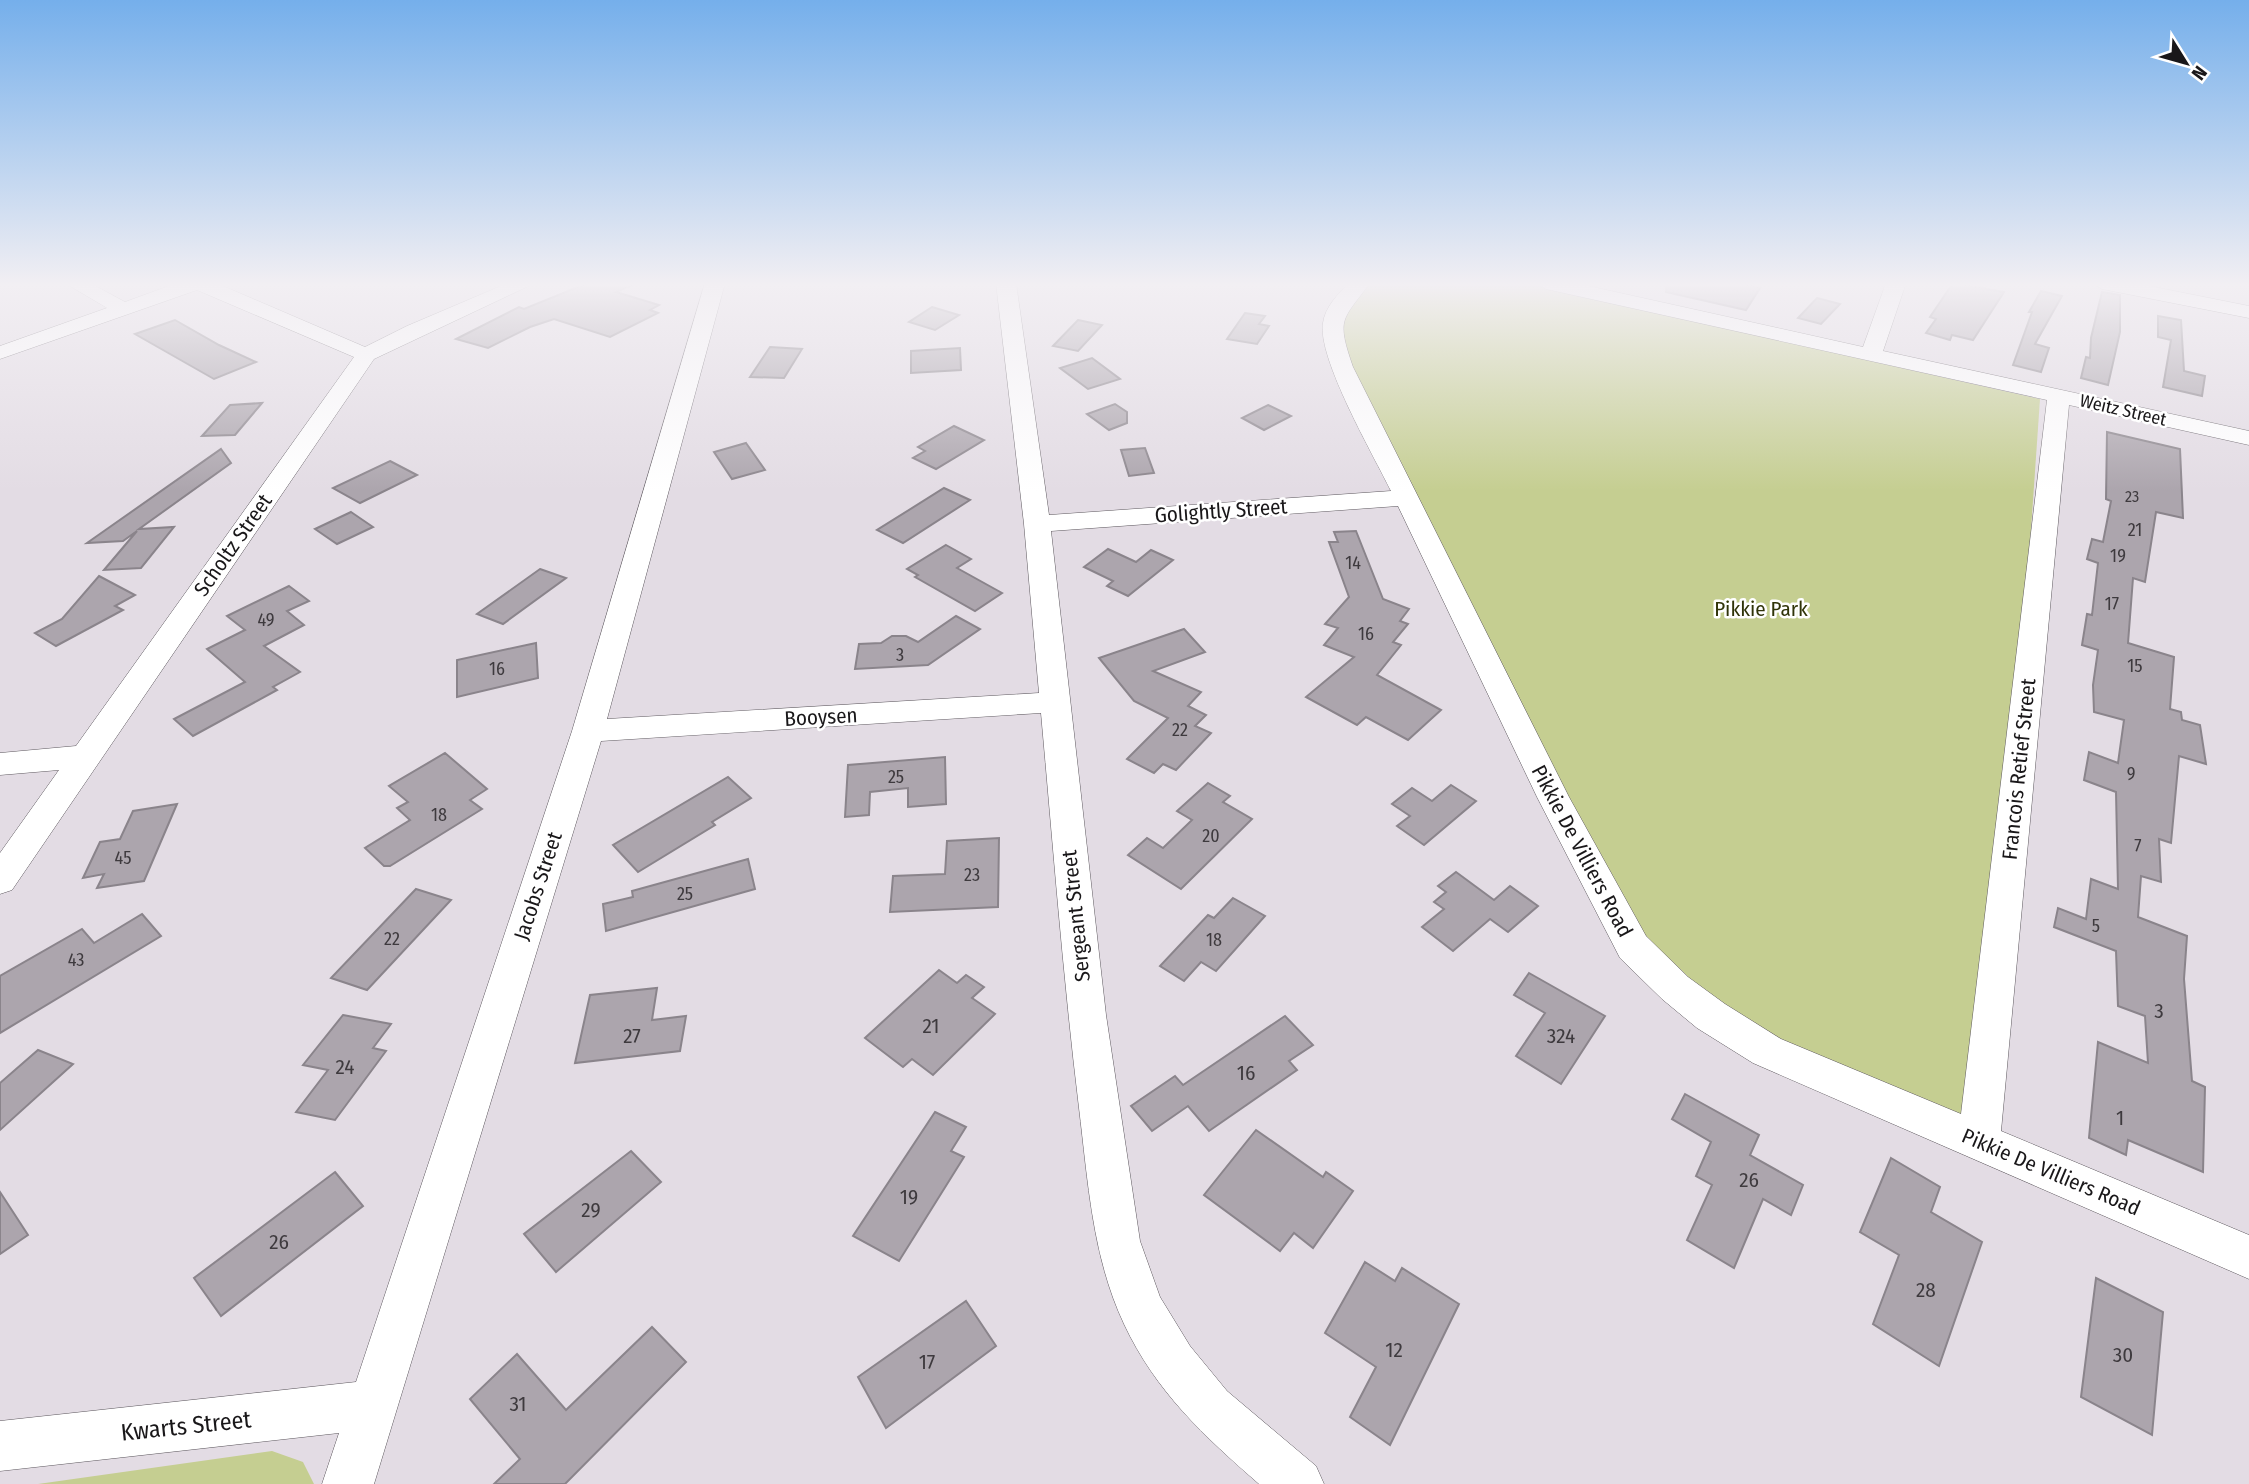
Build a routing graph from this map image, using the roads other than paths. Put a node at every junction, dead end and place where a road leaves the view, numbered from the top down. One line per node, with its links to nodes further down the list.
1 (360, 352): 8 (street)
2 (371, 352): 8 (street, Scholtz Street)
3 (696, 352): 14 (street, Jacobs Street)
4 (1015, 352): 12 (street, Sergeant Street)
5 (1337, 352): 11 (street, Pikkie De Villiers Road)
6 (1863, 352): 7 (street, Weitz Street)
7 (1871, 354): 9 (street, Weitz Street)
8 (366, 355): 15 (street, Scholtz Street)
9 (2059, 396): 10 (street, Weitz Street); 18 (street, Francois Retief Street)
10 (2249, 438)
11 (1405, 498): 12 (street, Golightly Street); 18 (street, Pikkie De Villiers Road)
12 (1037, 524): 13 (street, Sergeant Street)
13 (1053, 702): 14 (street, Booysen); 23 (street, Sergeant Street)
14 (588, 731): 20 (street, Jacobs Street)
15 (84, 757): 16 (street); 17 (street, Scholtz Street)
16 (0, 764)
17 (0, 880)
18 (1979, 1141): 19 (street, Pikkie De Villiers Road)
19 (2249, 1257)
20 (371, 1405): 21 (street, Kwarts Street); 22 (street, Jacobs Street)
21 (0, 1446)
22 (348, 1484)
23 (1298, 1484)

